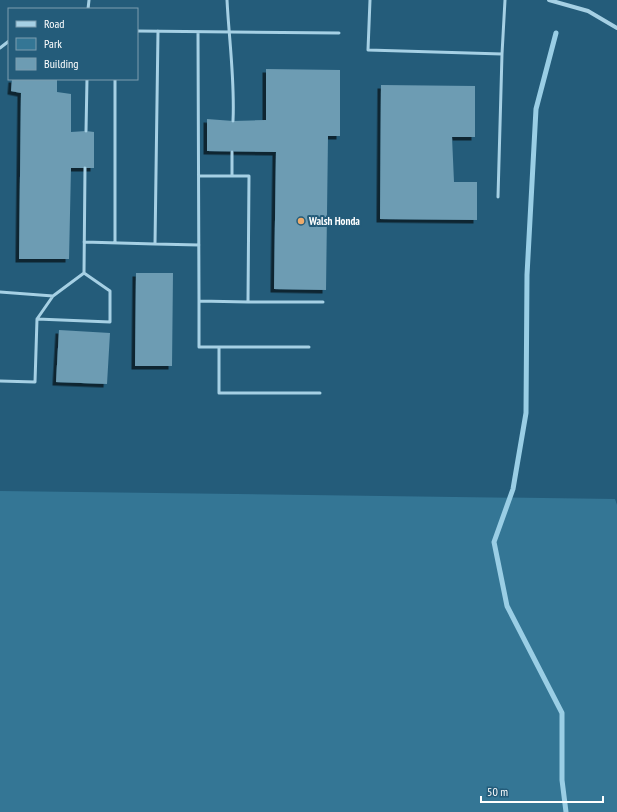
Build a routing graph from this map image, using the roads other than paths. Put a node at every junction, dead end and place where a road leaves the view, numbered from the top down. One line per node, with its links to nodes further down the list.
1 (227, 0): 9 (lane)
2 (370, 0): 13 (lane)
3 (505, 0): 13 (lane)
4 (549, 0): 5 (street)
5 (617, 28)
6 (138, 31): 7 (lane)
7 (158, 31): 8 (lane); 25 (lane)
8 (198, 32): 9 (lane); 20 (lane)
9 (228, 32): 10 (lane); 16 (lane)
10 (339, 33)
11 (8, 42): 12 (lane)
12 (0, 48)
13 (502, 54): 22 (lane)
14 (87, 80): 17 (lane)
15 (116, 80): 24 (lane)
16 (233, 121)
17 (86, 131)
18 (232, 152): 21 (lane)
19 (85, 168): 23 (lane)
20 (198, 176): 21 (lane); 26 (lane)
21 (232, 176): 31 (lane)
22 (498, 197)
23 (84, 242): 24 (lane); 27 (lane)
24 (115, 242): 25 (lane)
25 (155, 244): 26 (lane)
26 (198, 245): 30 (lane)
27 (84, 273): 29 (lane); 33 (lane)
28 (0, 292): 29 (lane)
29 (53, 296): 33 (lane)
30 (198, 301): 31 (lane); 34 (lane)
31 (248, 302): 32 (lane)
32 (323, 302)
33 (37, 319): 36 (lane)
34 (219, 347): 35 (lane); 37 (lane)
35 (309, 347)
36 (0, 381)
37 (320, 393)

